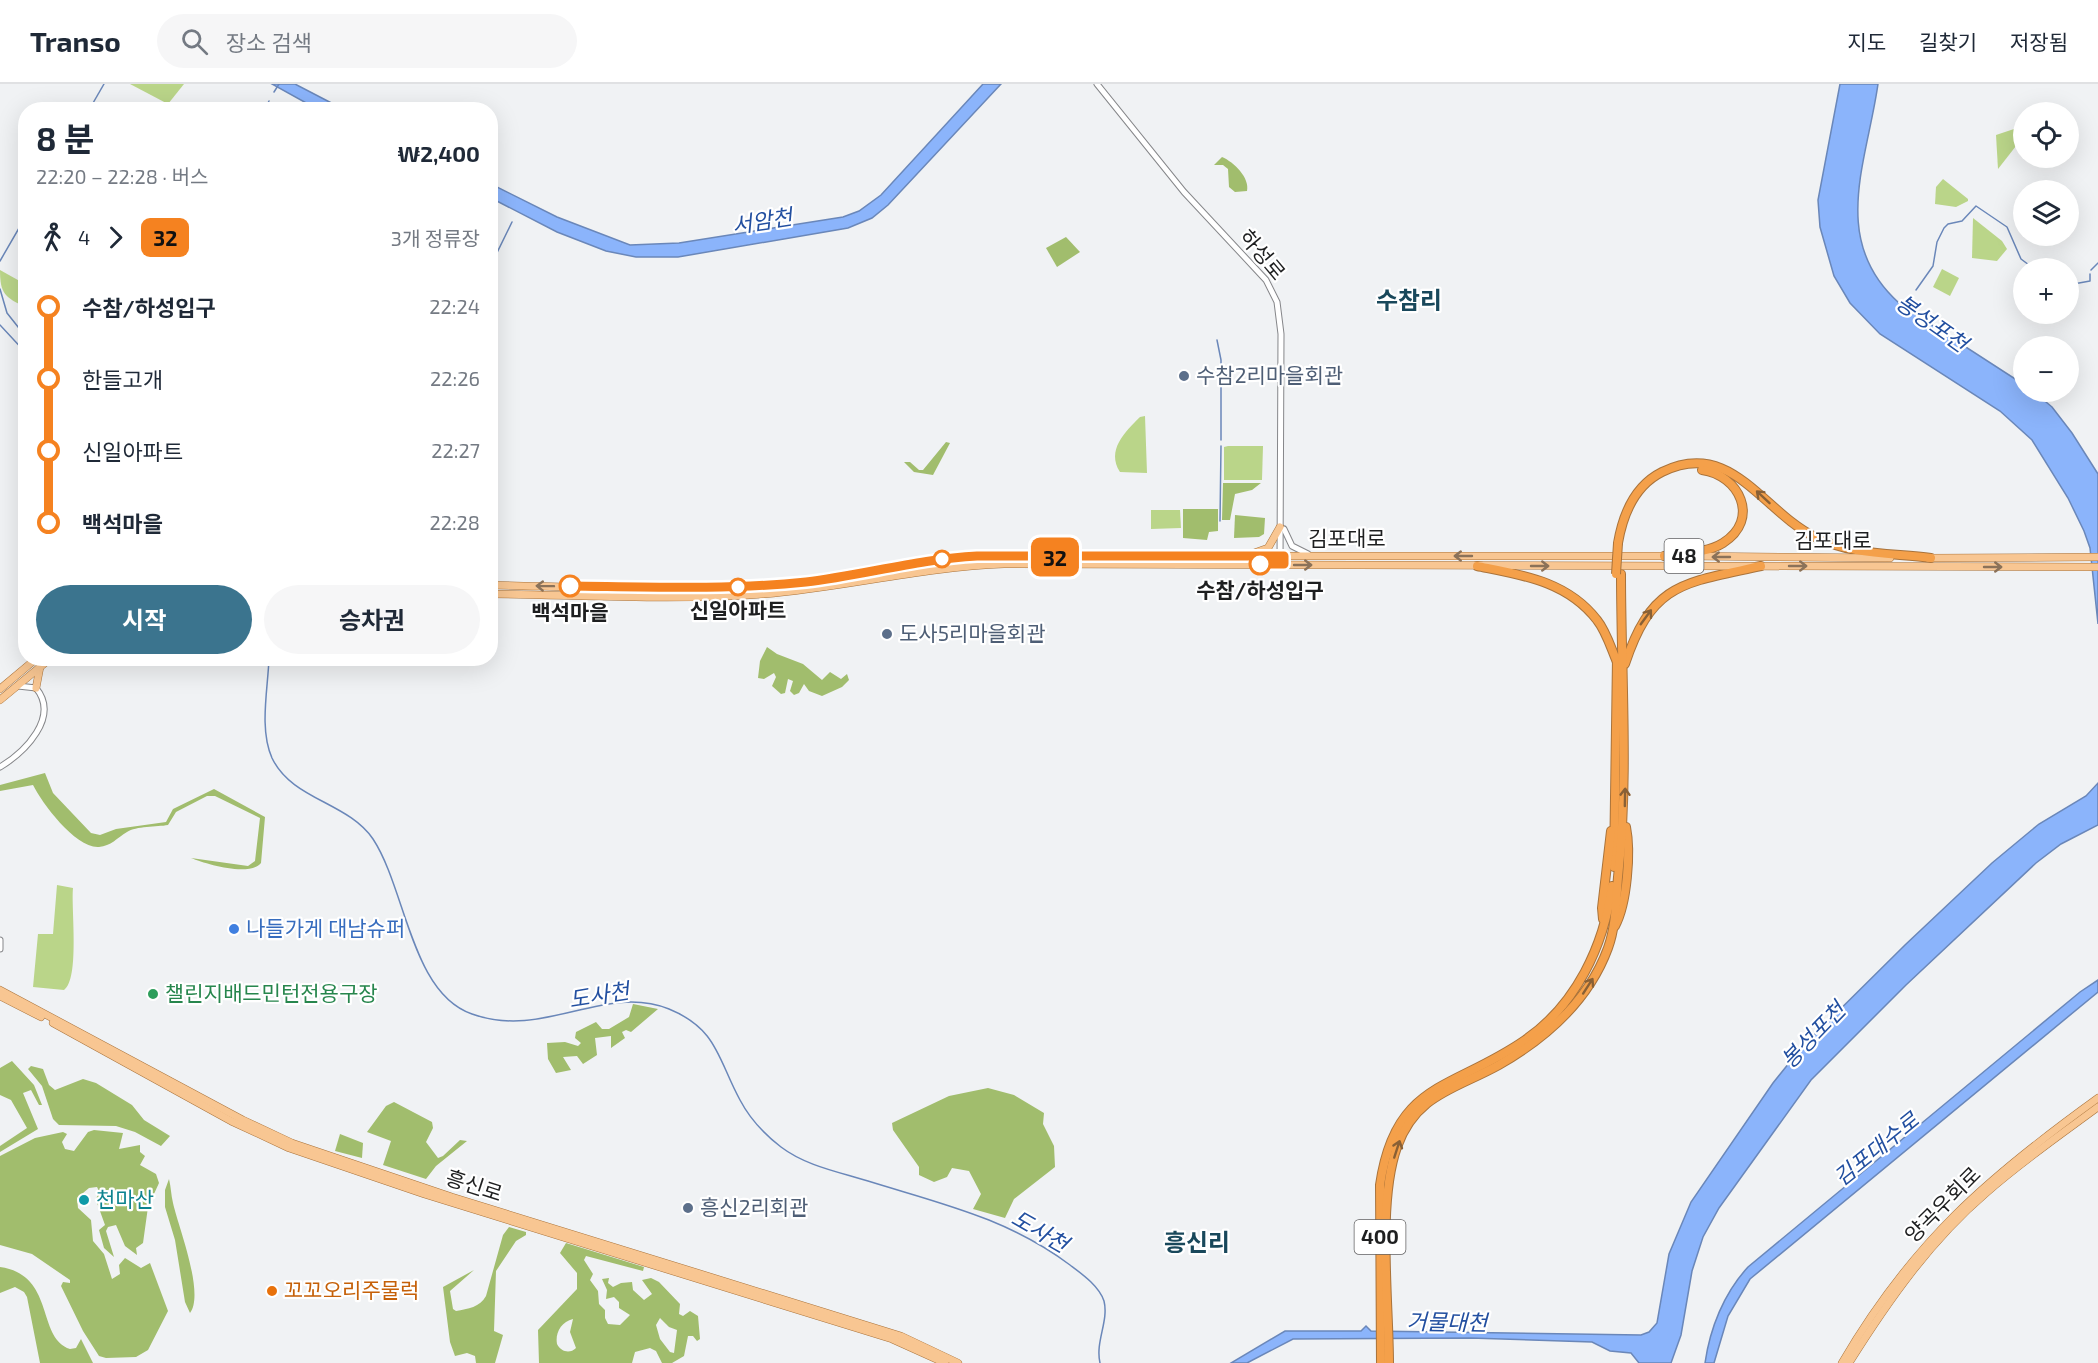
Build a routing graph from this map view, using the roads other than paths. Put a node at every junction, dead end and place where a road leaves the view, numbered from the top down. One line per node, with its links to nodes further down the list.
1 (1099, 84): 2 (street, 하성로)
2 (1282, 528): 4 (main road); 5 (street, 하성로); 6 (street)
3 (1620, 543): 7 (highway); 9 (highway, one-way to 3); 18 (highway, bridge)
4 (1241, 556): 5 (main road, 김포대로 / 48); 14 (main road, 김포대로 / 48, one-way to 14)
5 (1282, 556): 6 (main road, 김포대로 / 48); 10 (street, 하성로)
6 (1312, 556): 7 (main road, 김포대로 / 48, one-way to 6)
7 (1665, 556): 9 (main road, 김포대로 / 48, one-way to 7)
8 (2098, 557): 9 (main road, 김포대로 / 48)
9 (1930, 558)
10 (1282, 564): 11 (main road, 김포대로 / 48, one-way to 11); 15 (main road, 김포대로 / 48)
11 (1477, 566): 12 (main road, 김포대로 / 48, one-way to 12); 18 (highway)
12 (1761, 566): 13 (main road, 김포대로 / 48, one-way to 13); 18 (highway, one-way to 12)
13 (2098, 567)
14 (498, 585)
15 (498, 594)
16 (27, 666): 21 (main road)
17 (40, 666): 19 (main road); 20 (main road)
18 (1620, 666): 24 (highway)
19 (17, 686): 20 (street); 22 (main road)
20 (36, 688): 23 (street)
21 (0, 689)
22 (0, 700)
23 (0, 767)
24 (1620, 817): 31 (highway, 400, one-way to 24); 31 (highway, 400)
25 (0, 940): 26 (street)
26 (0, 949)
27 (0, 990): 34 (main road, 흥신로)
28 (0, 996): 33 (main road, 흥신로)
29 (2098, 1098): 37 (main road, 양곡우회로)
30 (2098, 1107): 38 (main road, 양곡우회로)
31 (1384, 1317): 32 (highway, 400)
32 (1385, 1350): 35 (highway, 400); 36 (highway, 400)
33 (945, 1363)
34 (958, 1363)
35 (1381, 1363)
36 (1389, 1363)
37 (1842, 1363)
38 (1849, 1363)

